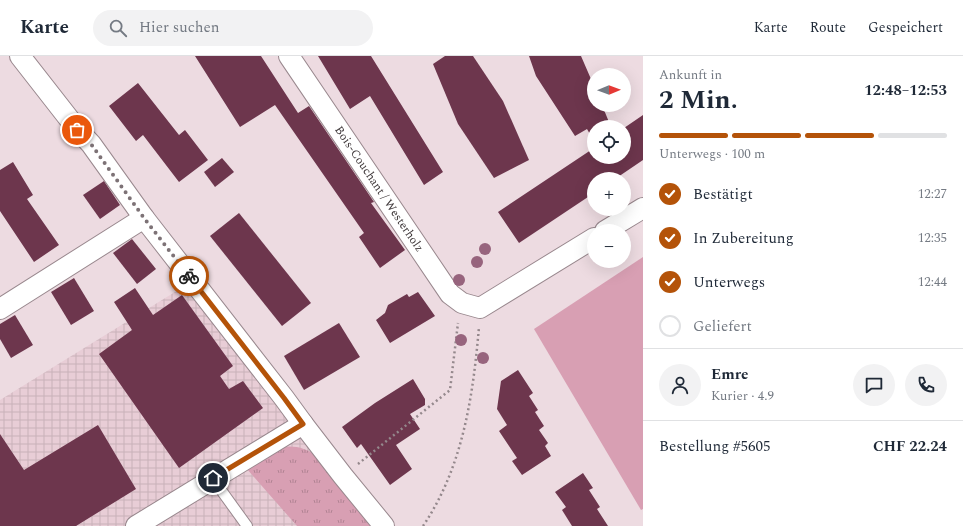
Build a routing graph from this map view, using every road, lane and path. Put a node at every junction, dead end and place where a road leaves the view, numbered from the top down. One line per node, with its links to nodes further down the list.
1 (20, 56): 4 (street)
2 (289, 56): 7 (street, Bois-Couchant / Westerholz)
3 (643, 208): 5 (street)
4 (144, 218): 8 (street); 9 (street)
5 (617, 224)
6 (587, 242): 7 (street)
7 (471, 306): 10 (path); 15 (path)
8 (0, 309)
9 (303, 424): 10 (street); 11 (street)
10 (343, 476): 14 (street)
11 (213, 478): 12 (street); 13 (lane)
12 (136, 526)
13 (247, 526)
14 (384, 526)
15 (423, 526)

